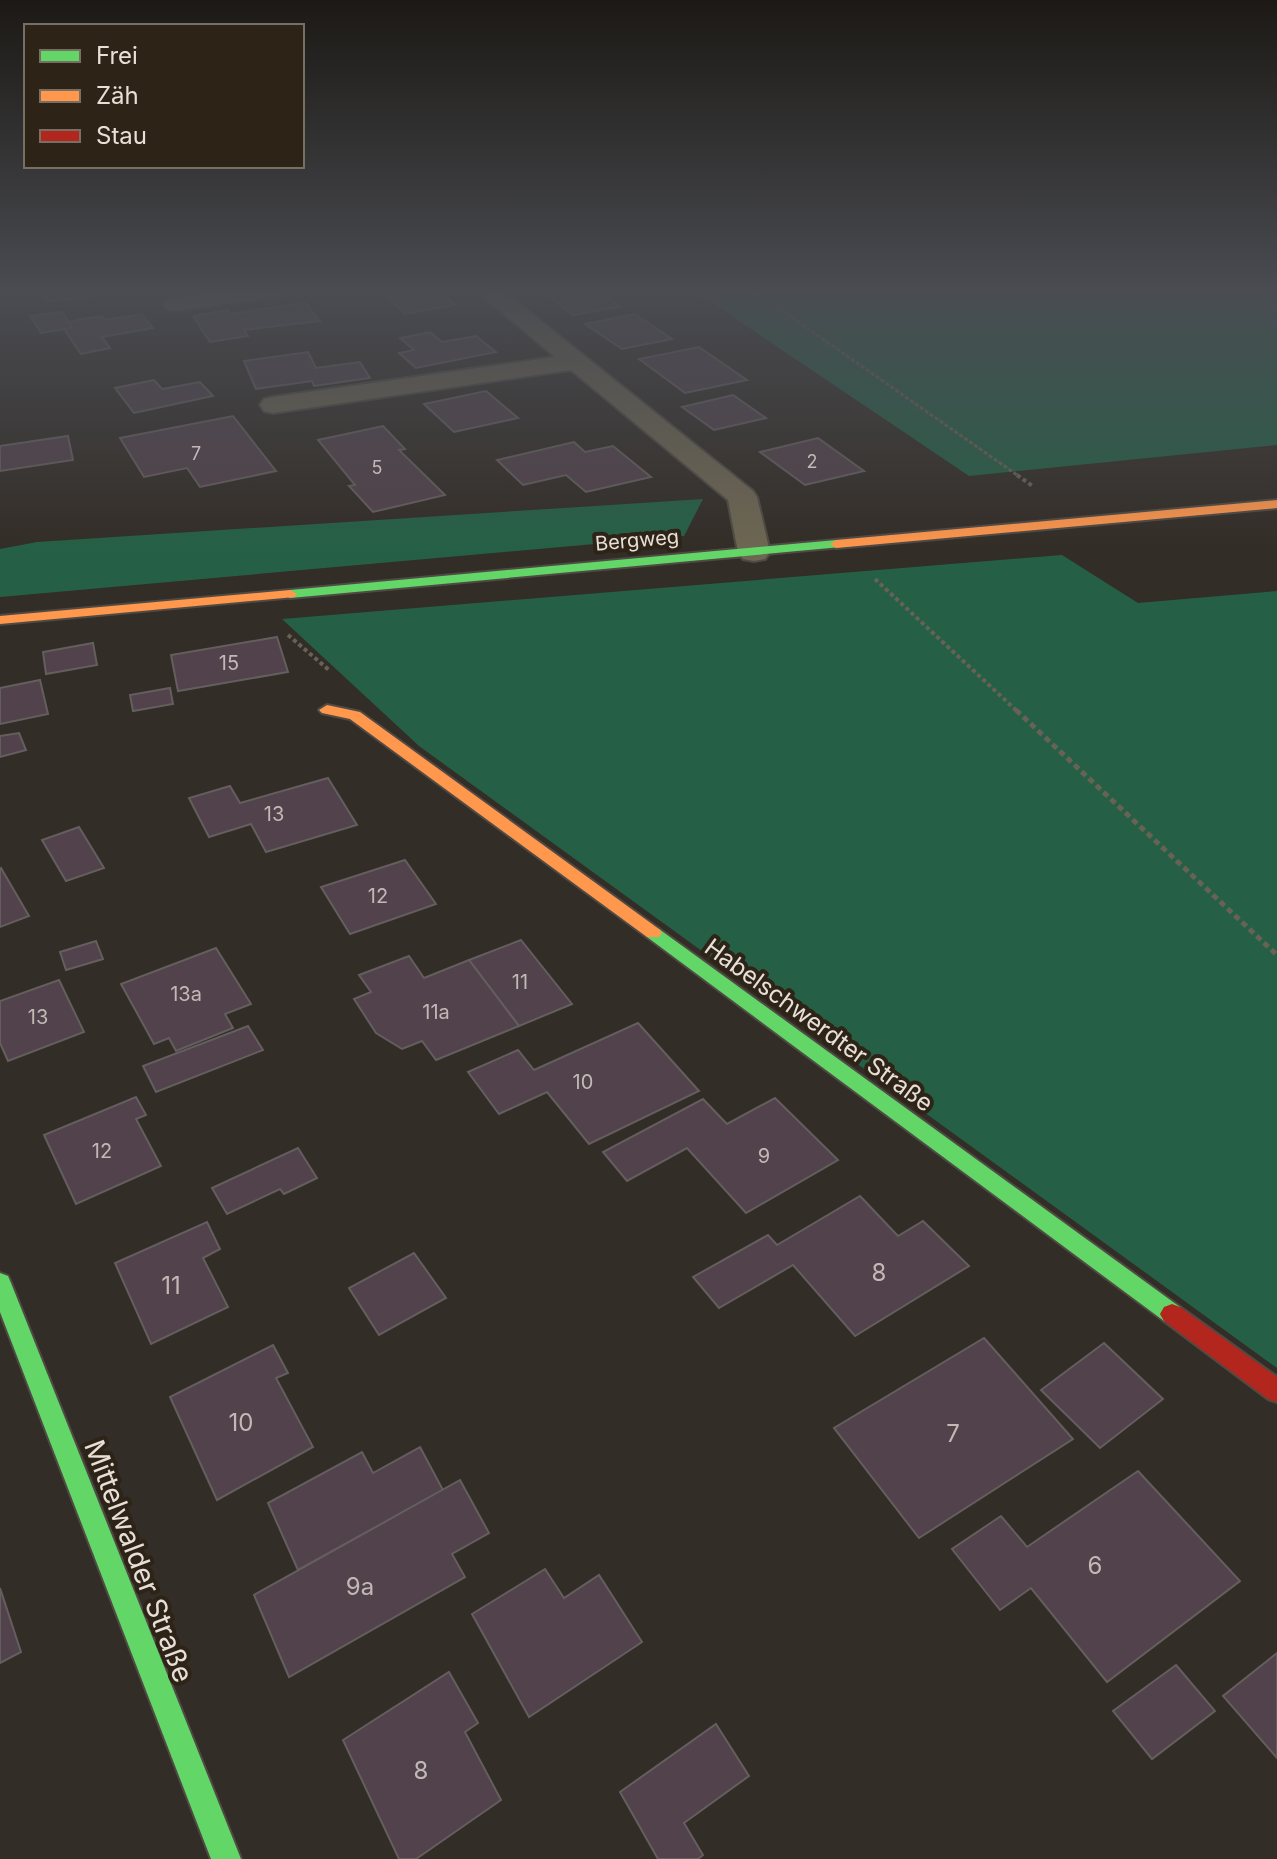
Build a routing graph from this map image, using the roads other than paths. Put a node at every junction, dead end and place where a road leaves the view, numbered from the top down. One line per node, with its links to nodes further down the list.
1 (471, 377): 3 (street)
2 (593, 377): 5 (street)
3 (273, 405)
4 (1277, 504): 5 (main road, Bergweg)
5 (754, 552): 6 (main road, Bergweg)
6 (0, 620)
7 (327, 710): 9 (main road, Habelschwerdter Straße)
8 (0, 1283): 10 (main road, Mittelwalder Straße)
9 (1277, 1391)
10 (226, 1859)

